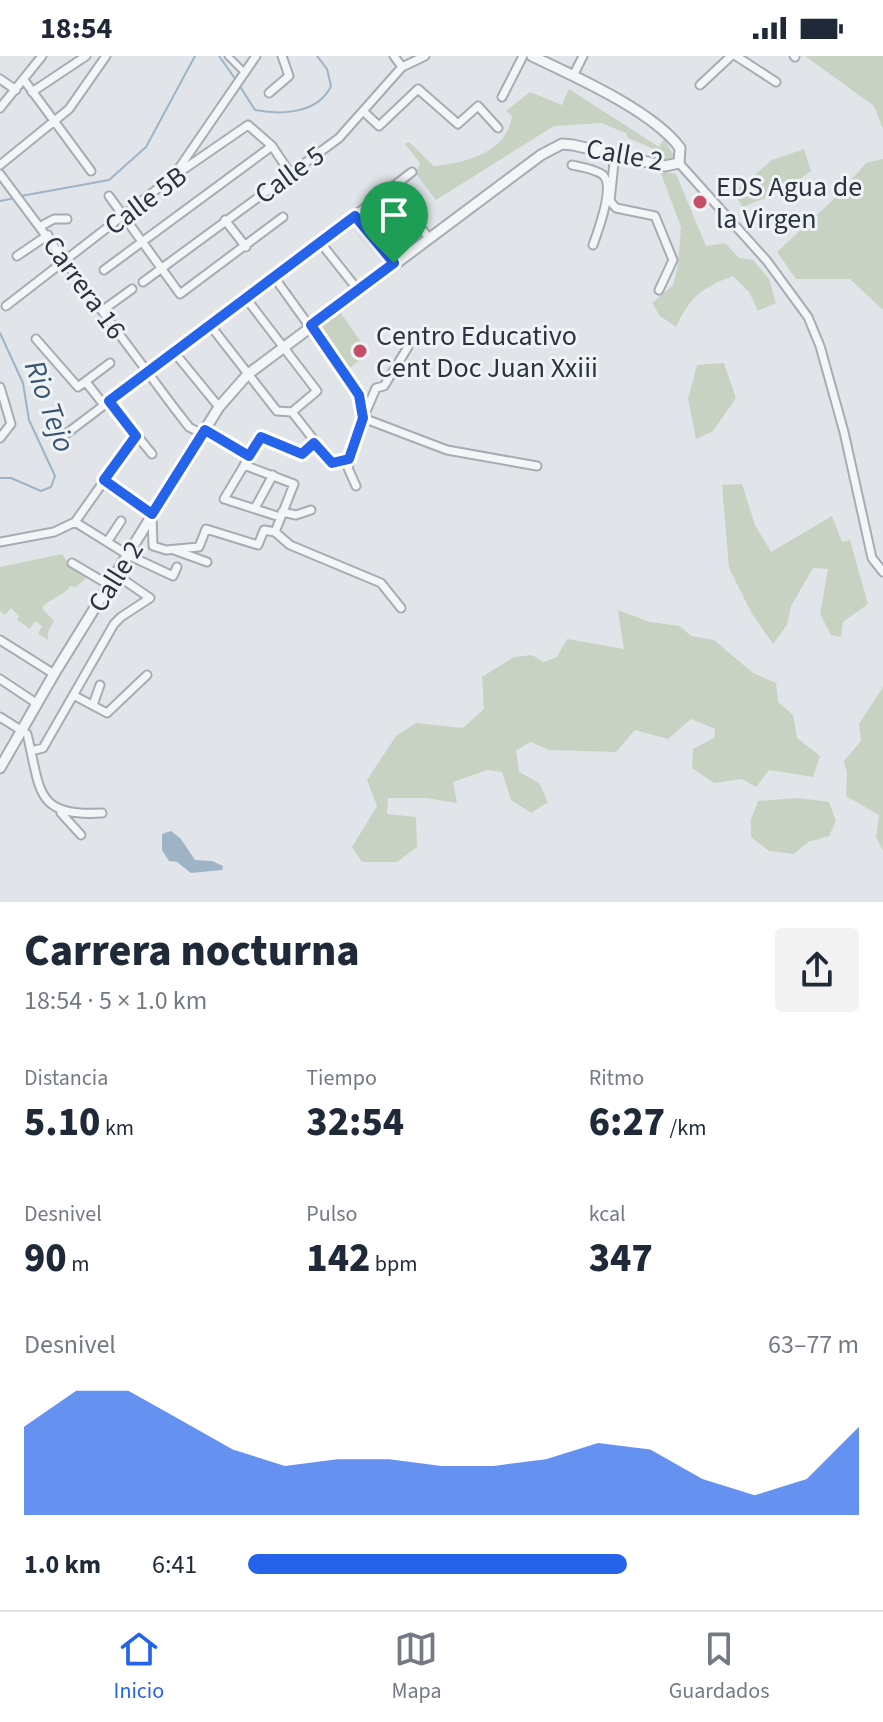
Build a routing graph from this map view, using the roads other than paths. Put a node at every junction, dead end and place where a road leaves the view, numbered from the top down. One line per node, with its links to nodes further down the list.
1 (42, 56): 17 (street)
2 (86, 56): 21 (street)
3 (106, 56): 26 (street)
4 (228, 56): 14 (street)
5 (256, 56): 14 (street)
6 (282, 56): 22 (street)
7 (394, 56): 13 (street)
8 (425, 56): 13 (street, Calle 5)
9 (523, 56): 23 (street)
10 (532, 56): 15 (street)
11 (583, 56): 15 (street)
12 (734, 56): 18 (street); 19 (street)
13 (402, 67): 25 (street, Calle 5)
14 (242, 72): 37 (street)
15 (573, 76): 30 (street)
16 (0, 79): 20 (street)
17 (24, 80): 20 (street); 21 (street)
18 (776, 82)
19 (700, 85)
20 (16, 90): 24 (street)
21 (32, 92): 26 (street)
22 (269, 93)
23 (502, 97)
24 (0, 108)
25 (363, 111): 27 (street); 35 (street, Calle 5)
26 (54, 121): 31 (street); 33 (street)
27 (498, 128)
28 (272, 146): 35 (street); 37 (street, Calle 5B); 49 (street)
29 (615, 153): 30 (street, Calle 2); 40 (street); 48 (street, Calle 2)
30 (679, 163): 108 (street)
31 (0, 165)
32 (572, 165): 40 (street)
33 (91, 171)
34 (412, 172): 38 (street)
35 (290, 173): 45 (street, Calle 5)
36 (0, 174): 46 (street, Carrera 16)
37 (174, 176): 41 (street, Calle 5B)
38 (392, 189): 42 (street); 48 (street)
39 (109, 196): 41 (street)
40 (607, 204): 51 (street); 62 (street)
41 (124, 216): 49 (street); 54 (street, Calle 5B)
42 (355, 216): 50 (street); 55 (street)
43 (283, 217): 52 (street)
44 (67, 219): 46 (street)
45 (225, 220): 52 (street); 56 (street, Calle 5)
46 (41, 226): 47 (street, Carrera 16)
47 (48, 235): 53 (street); 54 (street, Carrera 16)
48 (428, 237): 55 (street, Calle 2)
49 (142, 241): 56 (street); 57 (street)
50 (320, 242): 58 (street); 61 (street)
51 (593, 245)
52 (246, 247): 56 (street)
53 (17, 256)
54 (66, 260): 64 (street, Calle 5B); 65 (street, Carrera 16)
55 (394, 263): 61 (street, Calle 2)
56 (162, 268): 59 (street, Calle 5)
57 (104, 270)
58 (274, 277): 63 (street); 67 (street)
59 (143, 282)
60 (132, 289): 65 (street)
61 (358, 290): 67 (street, Calle 2)
62 (659, 290)
63 (245, 297): 66 (street); 69 (street)
64 (6, 306)
65 (103, 310): 73 (street, Carrera 16)
66 (210, 325): 71 (street); 74 (street)
67 (311, 325): 69 (street, Calle 2); 80 (street)
68 (36, 339): 75 (street)
69 (283, 347): 74 (street, Calle 2); 79 (street)
70 (408, 347): 80 (street)
71 (174, 352): 73 (street); 78 (street)
72 (110, 363): 75 (street)
73 (147, 371): 77 (street); 81 (street, Carrera 16)
74 (248, 374): 78 (street, Calle 2); 79 (street)
75 (86, 382): 77 (street)
76 (0, 387): 84 (street)
77 (107, 403): 82 (street); 83 (street)
78 (219, 407): 81 (street, Calle 2)
79 (292, 412): 85 (street)
80 (363, 418): 88 (street); 90 (street)
81 (204, 432): 87 (street, Carrera 16); 96 (street, Calle 2)
82 (136, 436): 86 (street); 92 (street)
83 (62, 437)
84 (0, 438)
85 (314, 443): 87 (street); 88 (street)
86 (152, 454)
87 (249, 456): 89 (street)
88 (349, 459): 93 (street)
89 (244, 465): 91 (street); 94 (street)
90 (537, 466)
91 (273, 475): 94 (street); 97 (street)
92 (104, 480): 96 (street); 99 (street)
93 (356, 486)
94 (255, 508): 97 (street)
95 (311, 510): 97 (street)
96 (152, 514): 103 (street); 104 (street, Calle 2)
97 (281, 515): 100 (street)
98 (121, 521): 102 (street)
99 (75, 522): 101 (street); 102 (street)
100 (275, 532): 103 (street); 111 (street)
101 (0, 542)
102 (107, 542): 104 (street)
103 (172, 549): 105 (street)
104 (128, 555): 107 (street); 109 (street, Calle 2)
105 (207, 562)
106 (72, 563): 110 (street)
107 (177, 567)
108 (883, 572)
109 (115, 574): 110 (street, Calle 2); 117 (street)
110 (109, 585): 113 (street, Calle 2)
111 (401, 608)
112 (0, 640): 113 (street)
113 (54, 674): 118 (street, Calle 2)
114 (147, 675): 119 (street)
115 (0, 679): 118 (street)
116 (100, 685): 119 (street)
117 (75, 696): 119 (street); 122 (street)
118 (36, 703): 121 (street, Calle 2)
119 (93, 705)
120 (0, 717): 121 (street)
121 (21, 728): 122 (street); 123 (street, Calle 2)
122 (31, 751): 125 (street)
123 (4, 753): 124 (street, Calle 2)
124 (0, 768)
125 (60, 812): 126 (street); 127 (street)
126 (102, 813)
127 (81, 835)

